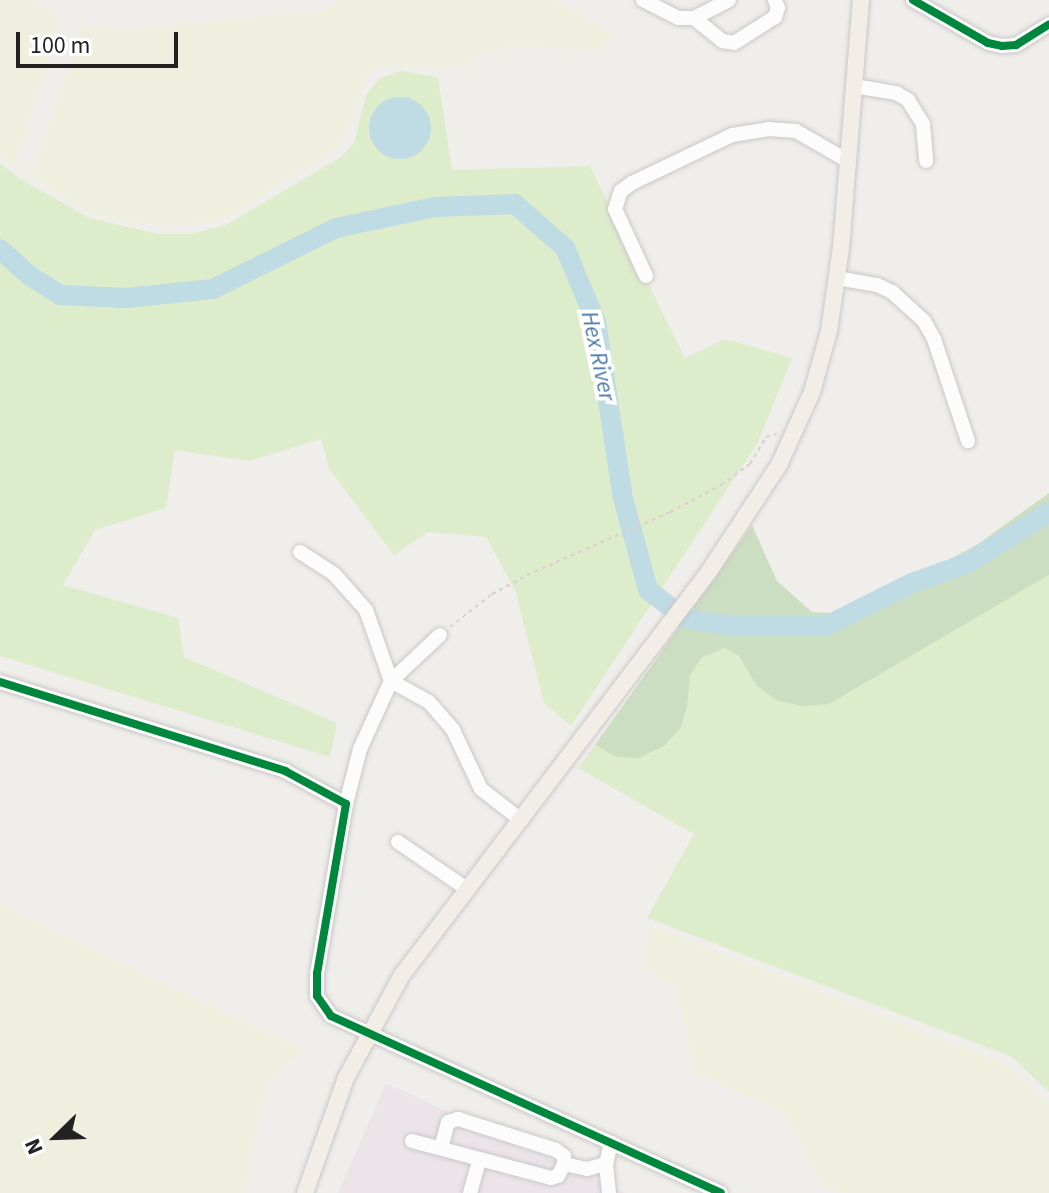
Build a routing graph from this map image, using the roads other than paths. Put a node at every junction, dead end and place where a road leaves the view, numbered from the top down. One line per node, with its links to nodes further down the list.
1 (643, 0): 6 (street)
2 (729, 0): 6 (street)
3 (775, 0): 6 (street)
4 (861, 0): 8 (main road)
5 (913, 0): 7 (street)
6 (694, 18)
7 (1049, 24)
8 (854, 86): 9 (main road); 10 (street)
9 (848, 161): 11 (street); 12 (main road)
10 (926, 161)
11 (646, 276)
12 (837, 278): 13 (street); 19 (main road)
13 (968, 441)
14 (300, 552): 16 (street)
15 (440, 635): 16 (street)
16 (391, 681): 18 (street); 19 (street)
17 (0, 682): 18 (street)
18 (346, 804): 22 (street)
19 (521, 820): 21 (main road)
20 (398, 842): 21 (street)
21 (467, 889): 22 (main road)
22 (368, 1034): 24 (street); 29 (main road)
23 (412, 1141): 25 (street)
24 (611, 1143): 28 (street); 32 (street)
25 (441, 1148): 26 (street); 27 (street)
26 (480, 1159): 27 (street); 30 (street)
27 (564, 1164): 28 (street)
28 (606, 1164): 31 (street)
29 (305, 1193)
30 (470, 1193)
31 (609, 1193)
32 (721, 1193)

